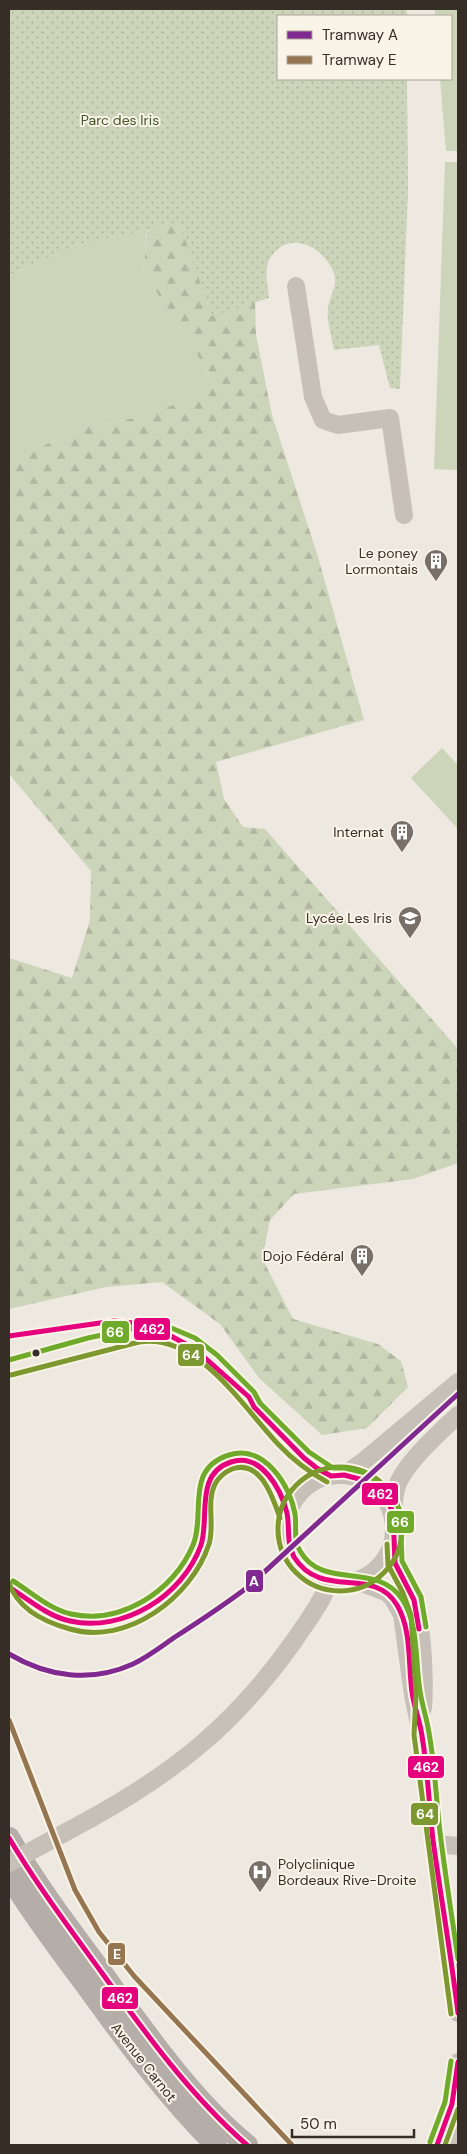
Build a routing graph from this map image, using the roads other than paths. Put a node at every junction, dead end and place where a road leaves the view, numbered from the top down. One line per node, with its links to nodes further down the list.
1 (296, 286): 2 (street)
2 (404, 515)
3 (458, 1382): 5 (street)
4 (458, 1415): 6 (street)
5 (344, 1475): 6 (street); 9 (street)
6 (393, 1512): 7 (street)
7 (394, 1544): 8 (street); 10 (street)
8 (357, 1582): 9 (street); 10 (street)
9 (328, 1583): 15 (street, bridge)
10 (421, 1734): 12 (street)
11 (9, 1838): 24 (main road)
12 (434, 1844): 13 (street); 18 (street)
13 (458, 1846)
14 (9, 1855): 23 (main road, Avenue Carnot)
15 (9, 1863)
16 (9, 1875): 22 (main road, Avenue Carnot)
17 (9, 1889): 21 (main road)
18 (458, 2013)
19 (458, 2062): 20 (street)
20 (452, 2104): 25 (street); 26 (street)
21 (202, 2145)
22 (216, 2145)
23 (232, 2145)
24 (247, 2145)
25 (437, 2145)
26 (456, 2145)

